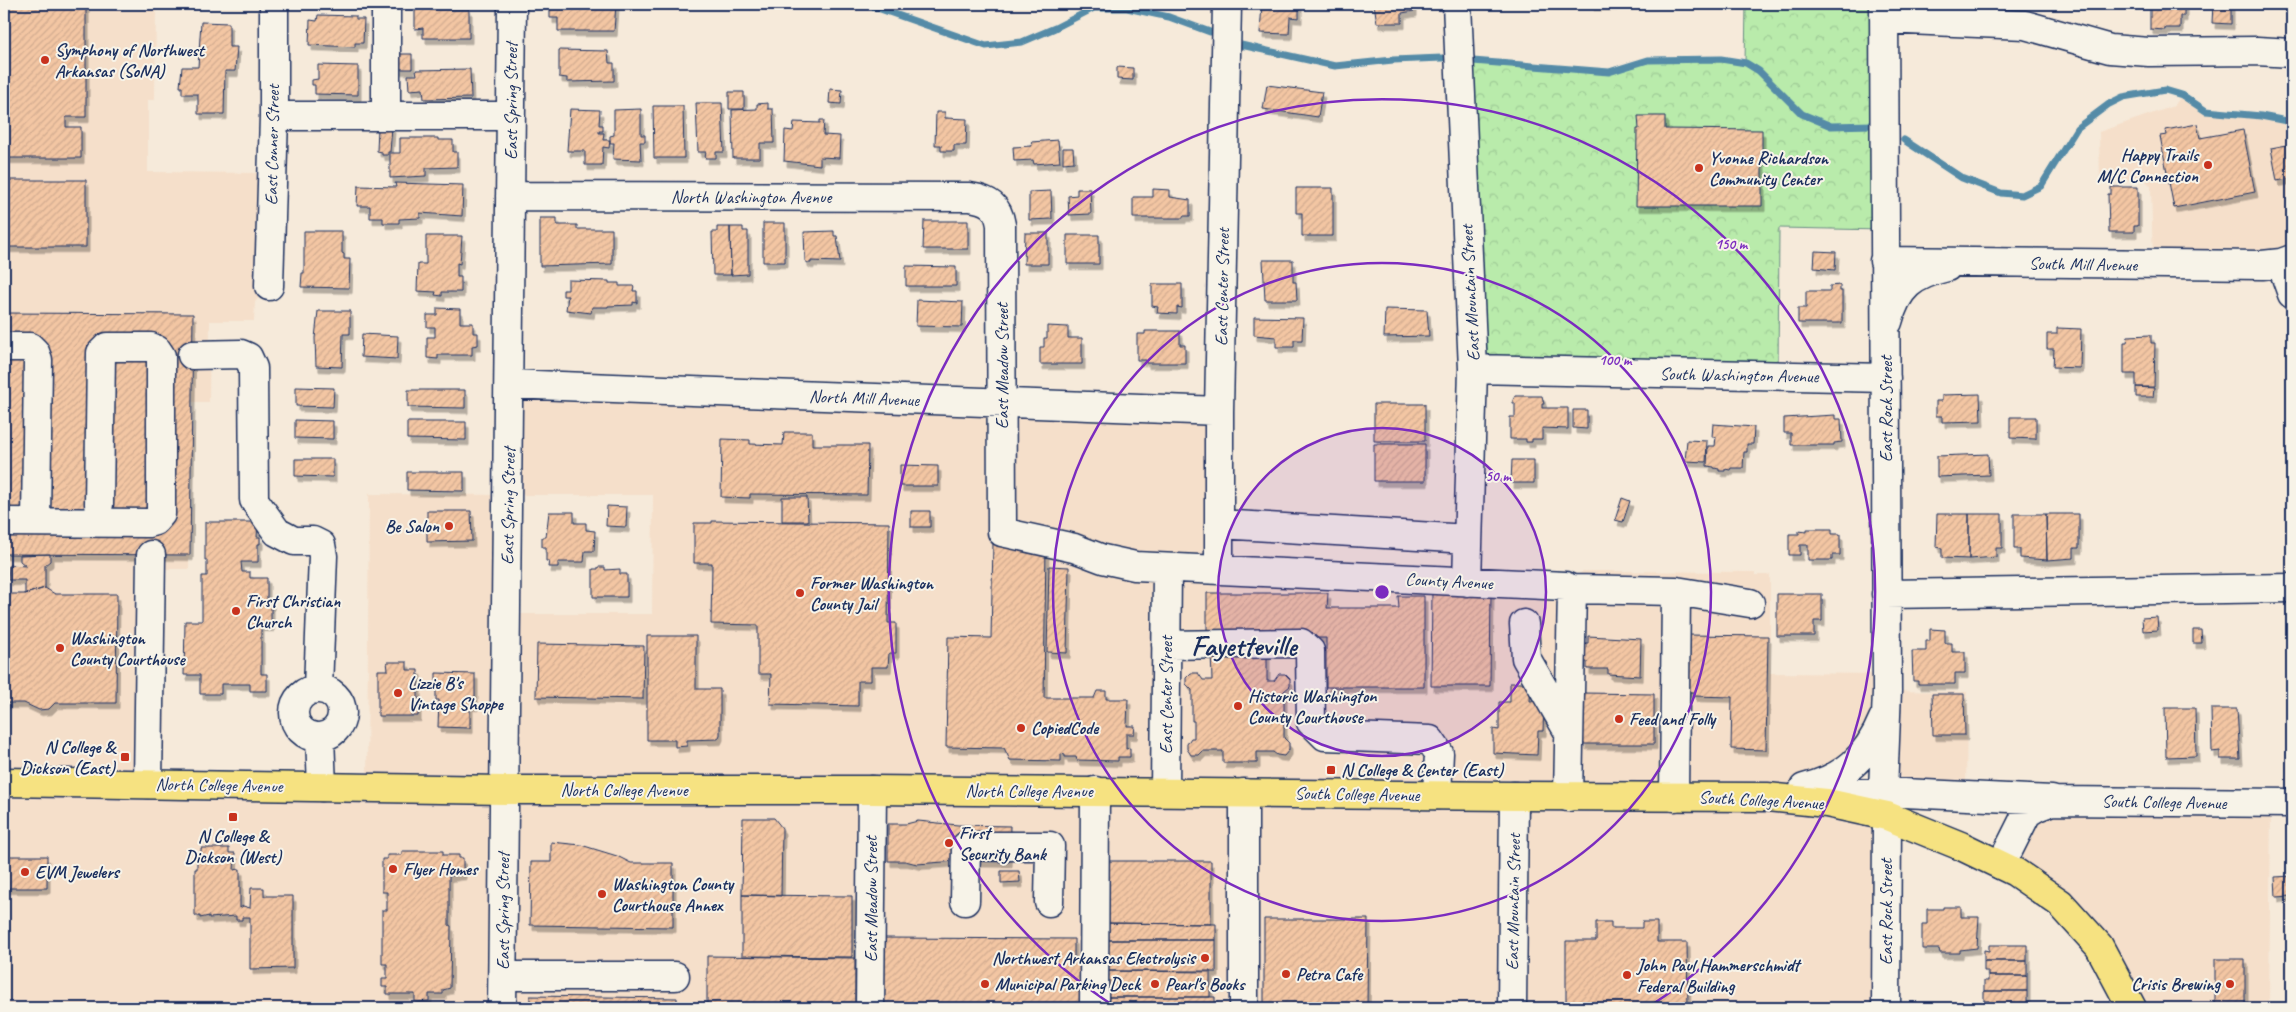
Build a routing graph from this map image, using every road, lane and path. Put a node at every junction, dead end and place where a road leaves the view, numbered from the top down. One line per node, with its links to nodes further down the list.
1 (274, 4): 8 (street, East Conner Street)
2 (386, 4): 9 (street)
3 (512, 4): 10 (street, East Spring Street)
4 (1227, 4): 25 (street, East Center Street)
5 (1457, 4): 21 (street, East Mountain Street)
6 (1884, 12): 7 (street); 13 (street, East Rock Street)
7 (2292, 53)
8 (274, 116): 9 (street); 16 (street, East Conner Street)
9 (386, 116): 10 (street)
10 (511, 116): 11 (street, East Spring Street)
11 (510, 196): 12 (street, North Washington Avenue); 23 (street, East Spring Street)
12 (992, 203): 24 (street, East Meadow Street)
13 (1884, 261): 15 (street, South Mill Avenue); 18 (street, East Rock Street)
14 (2287, 261): 15 (street, South Mill Avenue); 17 (street)
15 (1964, 262): 18 (street)
16 (269, 286)
17 (2292, 294)
18 (1885, 330): 22 (street, East Rock Street)
19 (4, 347): 28 (street)
20 (192, 355): 47 (street)
21 (1473, 369): 22 (street, South Washington Avenue); 31 (street, East Mountain Street)
22 (1886, 378): 39 (street, East Rock Street)
23 (509, 384): 24 (street, North Mill Avenue); 48 (street, East Spring Street)
24 (1002, 404): 25 (street, North Mill Avenue); 30 (street, East Meadow Street)
25 (1219, 411): 29 (street, East Center Street)
26 (99, 504): 28 (street)
27 (4, 522): 28 (street)
28 (36, 522)
29 (1219, 524): 31 (street); 34 (street, East Center Street)
30 (1002, 532): 33 (street, County Avenue)
31 (1468, 539): 35 (street, East Mountain Street)
32 (150, 555): 46 (street)
33 (1167, 569): 34 (street, County Avenue); 42 (street, East Center Street)
34 (1219, 570): 35 (street, County Avenue)
35 (1467, 582): 37 (street, County Avenue)
36 (2292, 588): 39 (street)
37 (1572, 589): 38 (street, County Avenue); 44 (street)
38 (1676, 591): 40 (street, County Avenue); 56 (street)
39 (1886, 594): 43 (street, East Rock Street)
40 (1750, 603)
41 (1524, 624): 44 (street)
42 (1166, 645): 51 (street, East Center Street); 53 (street)
43 (1887, 709): 57 (street); 60 (street, East Rock Street)
44 (1568, 731): 55 (street)
45 (4, 782): 46 (main road, North College Avenue)
46 (148, 784): 47 (main road, North College Avenue)
47 (322, 787): 48 (main road, North College Avenue)
48 (504, 790): 49 (main road, North College Avenue); 64 (street, East Spring Street)
49 (872, 790): 50 (main road, North College Avenue); 67 (street, East Meadow Street)
50 (1095, 792): 51 (main road, North College Avenue); 68 (street)
51 (1165, 792): 52 (main road, North College Avenue)
52 (1244, 793): 53 (main road, South College Avenue); 69 (street)
53 (1437, 795): 54 (main road, South College Avenue)
54 (1514, 796): 55 (main road, South College Avenue); 70 (street, East Mountain Street)
55 (1568, 796): 56 (main road, South College Avenue)
56 (1674, 797): 57 (main road, South College Avenue)
57 (1767, 797): 60 (main road, South College Avenue)
58 (2053, 800): 59 (street, South College Avenue); 60 (street); 61 (street, South College Avenue)
59 (2292, 803)
60 (1884, 808): 61 (main road, South College Avenue); 71 (street, East Rock Street)
61 (2001, 865): 72 (main road)
62 (965, 901): 63 (street)
63 (1049, 902)
64 (503, 976): 65 (street); 66 (street, East Spring Street)
65 (674, 976)
66 (502, 1008)
67 (870, 1008)
68 (1094, 1008)
69 (1244, 1008)
70 (1512, 1008)
71 (1886, 1008)
72 (2132, 1008)

